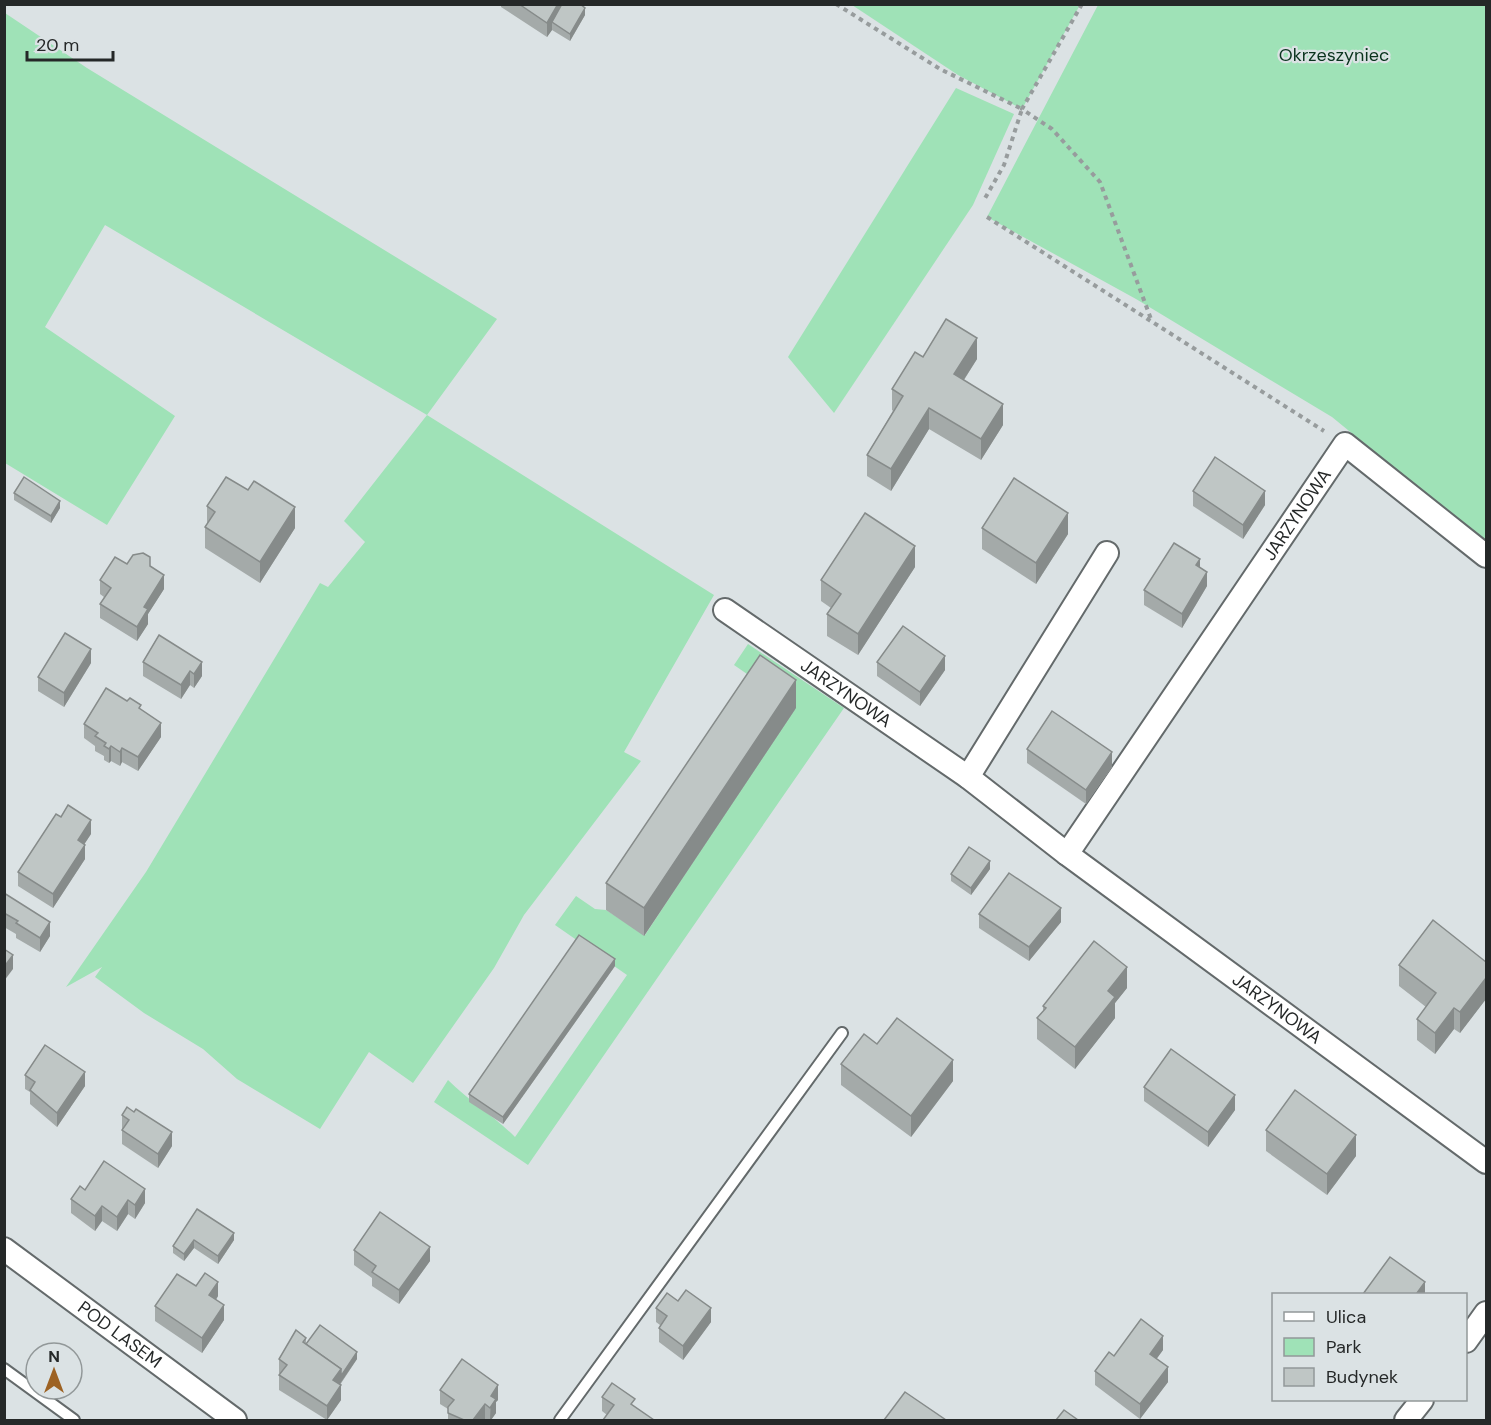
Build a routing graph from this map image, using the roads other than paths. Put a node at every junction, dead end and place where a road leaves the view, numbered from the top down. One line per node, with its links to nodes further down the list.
1 (1107, 553): 4 (street)
2 (1486, 556): 5 (street, JARZYNOWA)
3 (725, 610): 4 (street, JARZYNOWA)
4 (968, 777): 5 (street, JARZYNOWA)
5 (1067, 854): 7 (street, JARZYNOWA)
6 (842, 1033): 15 (lane)
7 (1486, 1162)
8 (4, 1249): 14 (street, POD LASEM)
9 (1486, 1313): 10 (street)
10 (1467, 1340)
11 (4, 1369): 13 (lane)
12 (1421, 1401): 16 (street)
13 (74, 1420)
14 (236, 1420)
15 (560, 1420)
16 (1406, 1420)

